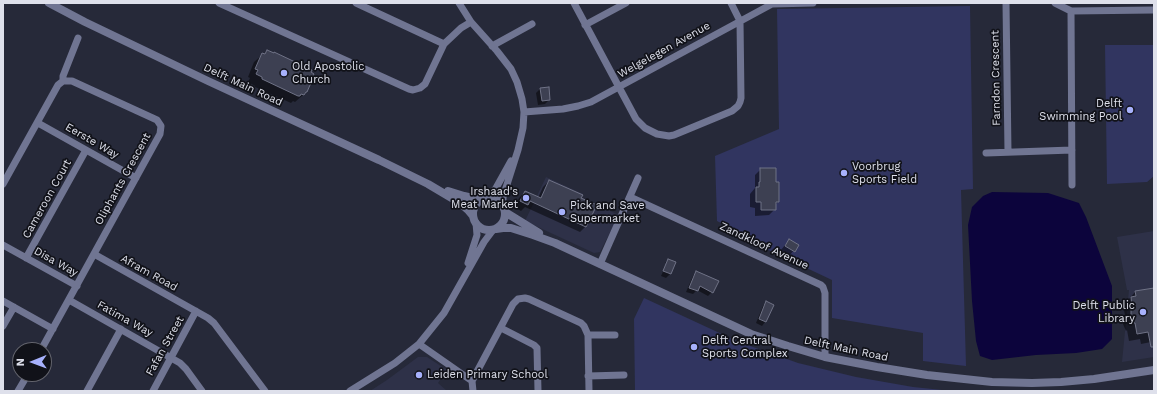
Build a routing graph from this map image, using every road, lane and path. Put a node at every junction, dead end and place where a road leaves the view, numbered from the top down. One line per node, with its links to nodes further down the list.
1 (50, 3): 33 (street, Delft Main Road)
2 (219, 3): 19 (street)
3 (356, 3): 19 (street)
4 (459, 3): 15 (street)
5 (574, 3): 17 (street)
6 (626, 3): 17 (street)
7 (731, 3): 14 (street)
8 (813, 3): 11 (street, Welgelegen Avenue)
9 (1006, 3): 28 (street, Farndon Crescent)
10 (1055, 3): 13 (street)
11 (772, 4): 14 (street, Welgelegen Avenue)
12 (1154, 10): 13 (street)
13 (1071, 11): 27 (street)
14 (740, 21): 22 (street, Welgelegen Avenue); 22 (street)
15 (471, 22): 19 (street); 20 (street)
16 (532, 24): 20 (street)
17 (585, 24): 22 (street)
18 (78, 38): 21 (street)
19 (444, 44)
20 (492, 46): 23 (street)
21 (64, 81): 24 (street); 30 (street, Oliphants Crescent)
22 (619, 87): 23 (street, Welgelegen Avenue)
23 (524, 112): 26 (street)
24 (38, 123): 25 (street, Eerste Way); 32 (street)
25 (86, 150): 30 (street, Eerste Way); 43 (street, Cameroon Court)
26 (518, 150): 36 (street); 37 (street)
27 (1072, 150): 28 (street); 34 (street)
28 (1008, 152): 29 (street)
29 (986, 153)
30 (136, 178): 42 (street, Oliphants Crescent)
31 (638, 178): 35 (street)
32 (3, 183)
33 (428, 184): 36 (street, Delft Main Road); 38 (street, Delft Main Road)
34 (1072, 185)
35 (630, 197): 44 (street); 60 (street, Zandkloof Avenue)
36 (484, 199): 37 (street); 38 (street)
37 (505, 210): 39 (street); 40 (street, Delft Main Road)
38 (475, 220): 39 (street); 45 (street)
39 (494, 230): 40 (street, Delft Main Road); 45 (street)
40 (555, 243): 44 (street, Delft Main Road)
41 (3, 245): 43 (street, Disa Way)
42 (94, 254): 46 (street); 50 (street, Afram Road)
43 (26, 258): 46 (street, Disa Way)
44 (600, 264): 60 (street, Delft Main Road)
45 (463, 279): 58 (street)
46 (77, 286): 47 (street)
47 (69, 300): 53 (street); 54 (street, Fatima Way)
48 (3, 301): 49 (street)
49 (14, 307): 51 (street); 53 (street)
50 (196, 311): 59 (street, Fafan Street); 70 (street, Afram Road)
51 (3, 326)
52 (501, 328): 55 (street); 64 (street); 73 (street)
53 (53, 329): 57 (street)
54 (121, 329): 59 (street, Fatima Way); 67 (street)
55 (588, 335): 56 (street); 63 (street)
56 (615, 335)
57 (46, 342)
58 (419, 344): 64 (street); 71 (street)
59 (171, 357): 68 (street, Fafan Street); 69 (street, Fatima Way)
60 (825, 357): 61 (street, Delft Main Road)
61 (1154, 370)
62 (624, 375): 63 (street)
63 (588, 376): 74 (street)
64 (472, 381): 72 (street)
65 (23, 382): 66 (street)
66 (18, 391)
67 (87, 391)
68 (152, 391)
69 (202, 391)
70 (265, 391)
71 (350, 391)
72 (473, 391)
73 (538, 391)
74 (589, 391)

